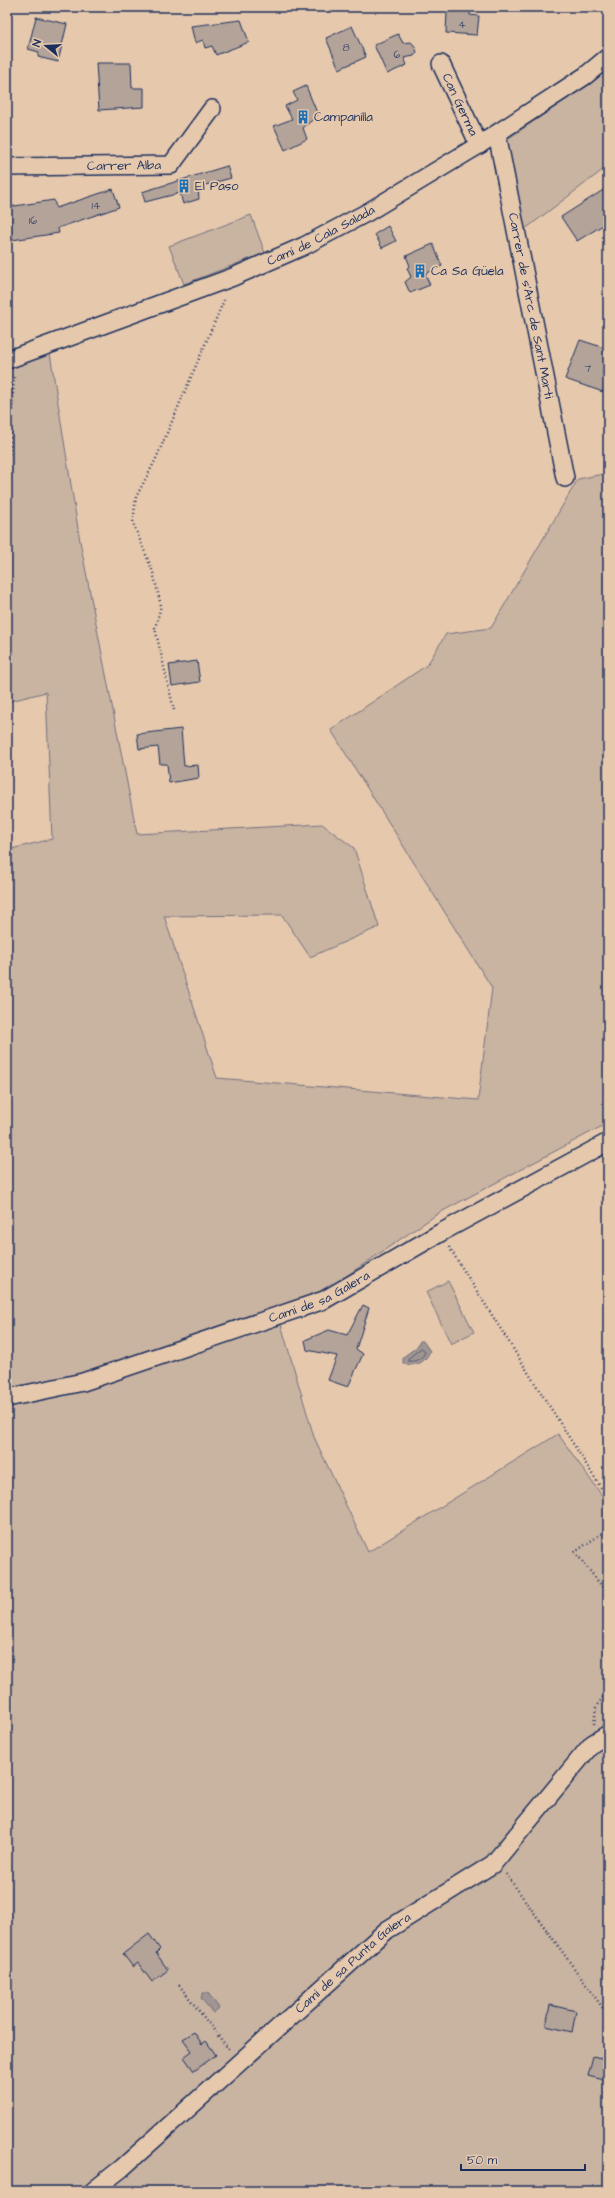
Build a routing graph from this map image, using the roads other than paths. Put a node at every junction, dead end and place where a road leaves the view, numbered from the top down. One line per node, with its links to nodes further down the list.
1 (608, 57): 4 (street, Camí de Cala Salada)
2 (441, 64): 5 (street, Can Germa)
3 (212, 109): 6 (street, Carrer Alba)
4 (497, 134): 5 (street, Camí de Cala Salada); 8 (street, Carrer de s'Arc de Sant Marti)
5 (480, 145): 7 (street, Camí de Cala Salada)
6 (7, 167)
7 (11, 358)
8 (565, 478)
9 (608, 1142): 10 (street, Camí de sa Galera)
10 (7, 1398)
11 (608, 1734): 12 (street, Camí de sa Punta Galera)
12 (93, 2191)

